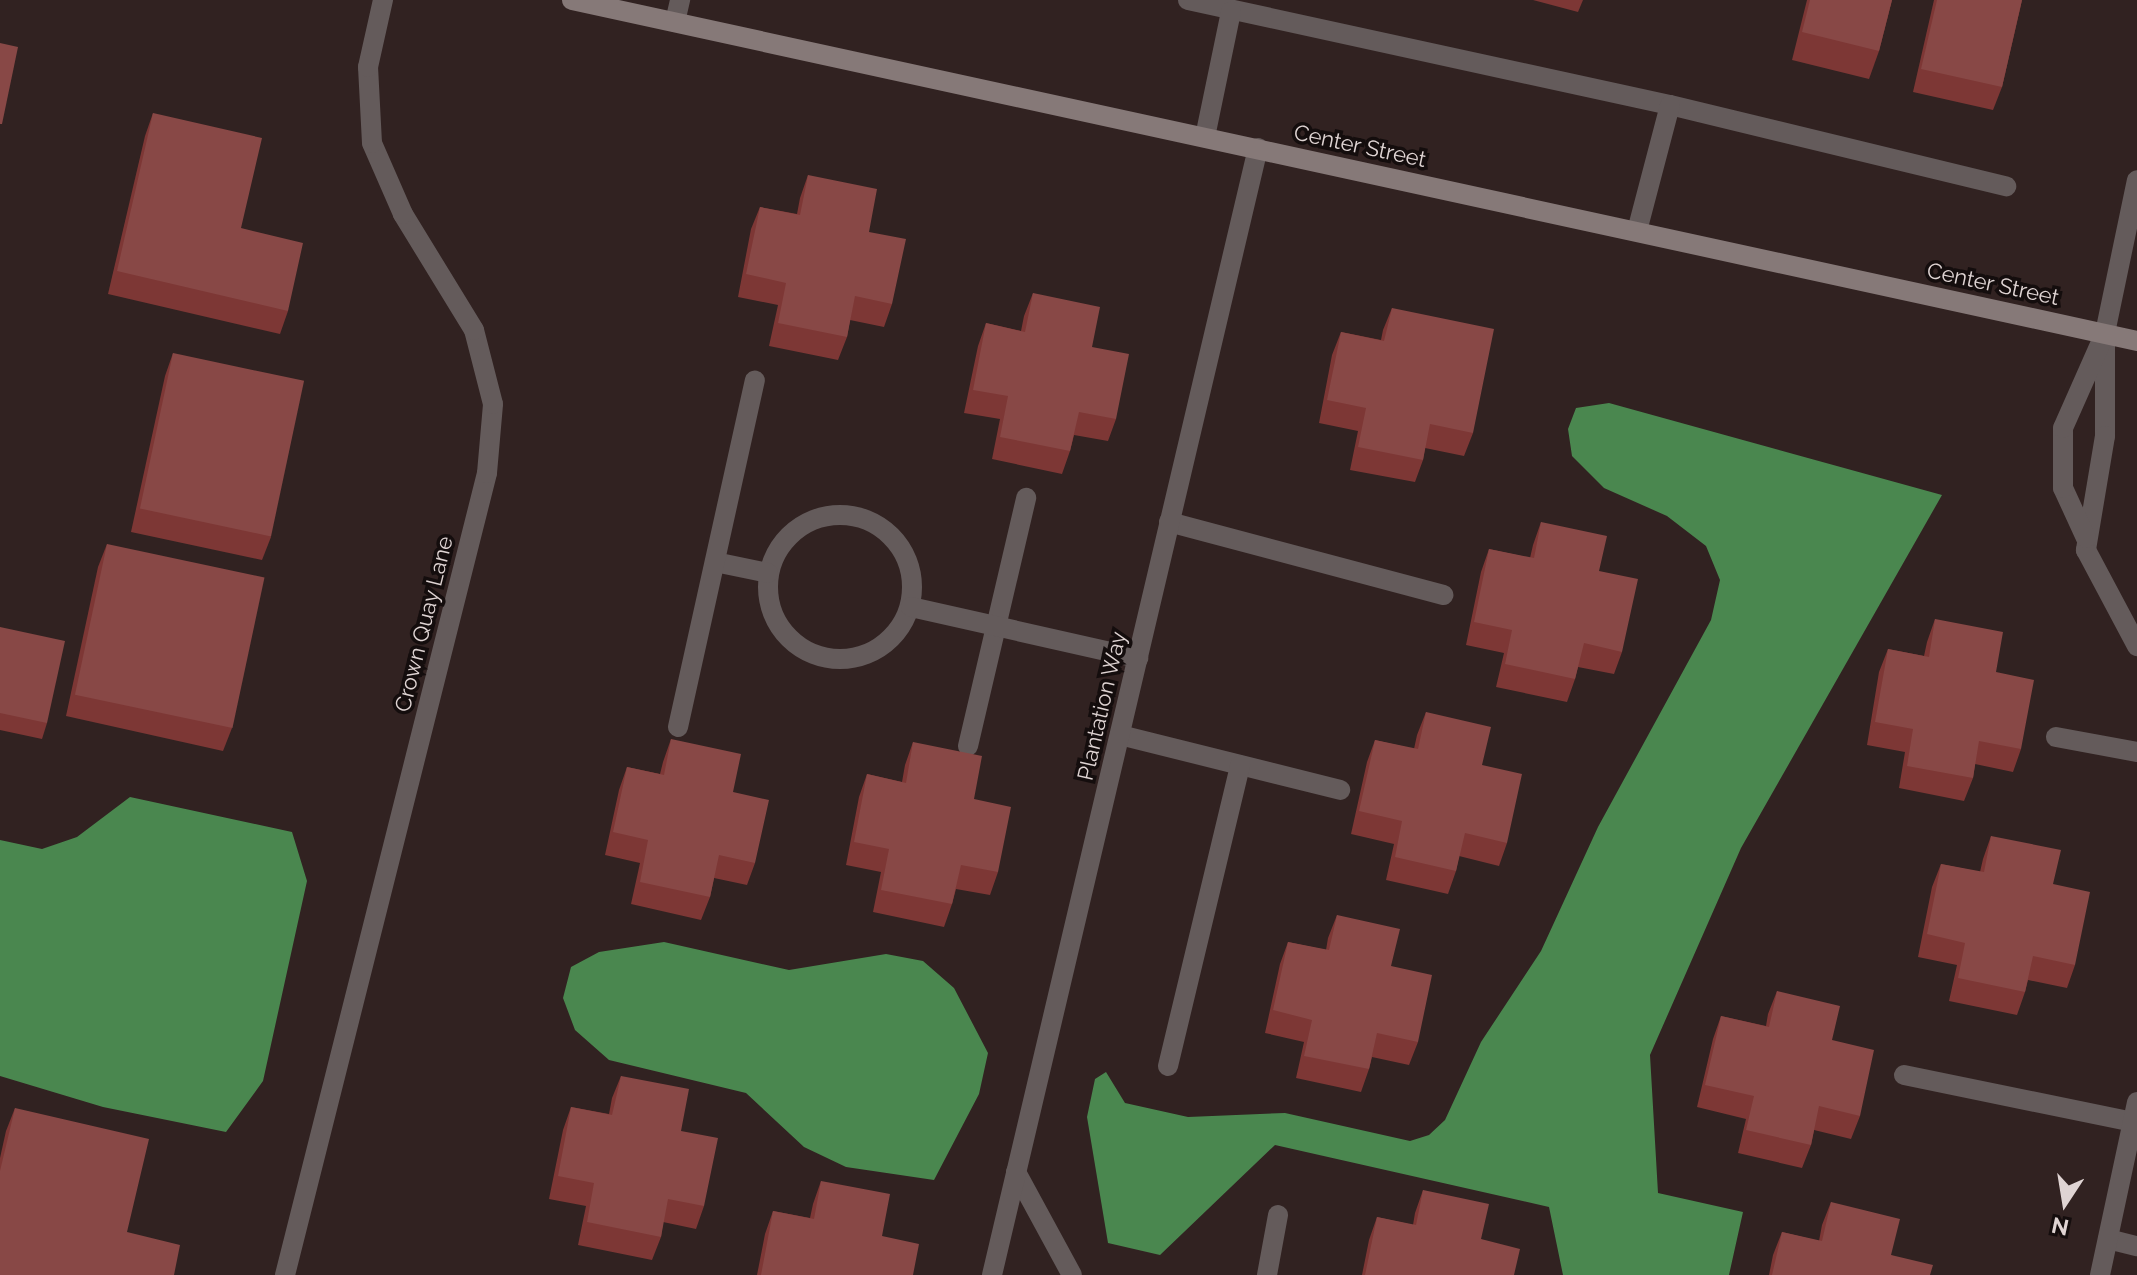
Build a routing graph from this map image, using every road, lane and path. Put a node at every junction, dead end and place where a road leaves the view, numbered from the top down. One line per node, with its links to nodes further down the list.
1 (383, 0): 40 (street, Crown Quay Lane)
2 (572, 0): 6 (street, Center Street)
3 (680, 0): 6 (street)
4 (1188, 0): 5 (street)
5 (1231, 12): 7 (street); 8 (street)
6 (675, 22): 8 (street, Center Street)
7 (1670, 105): 11 (street); 12 (street)
8 (1205, 137): 9 (street, Center Street)
9 (1258, 148): 12 (street, Center Street); 17 (street, Plantation Way)
10 (2137, 180): 13 (street)
11 (2006, 186)
12 (1637, 231): 13 (street, Center Street)
13 (2105, 333): 14 (street, Center Street); 18 (street); 18 (street)
14 (2137, 341)
15 (755, 380): 19 (street)
16 (1026, 498): 23 (street)
17 (1169, 522): 21 (street); 25 (street, Plantation Way)
18 (2086, 538): 24 (street)
19 (715, 562): 20 (street); 26 (street)
20 (768, 573): 22 (street); 22 (street)
21 (1443, 595)
22 (911, 607): 23 (street)
23 (999, 627): 25 (street); 29 (street)
24 (2137, 646)
25 (1138, 658): 27 (street, Plantation Way)
26 (678, 727)
27 (1120, 735): 31 (street); 36 (street, Plantation Way)
28 (2056, 737): 30 (street)
29 (968, 746)
30 (2137, 752)
31 (1240, 765): 32 (street); 33 (street)
32 (1340, 790)
33 (1168, 1066)
34 (1904, 1075): 35 (street)
35 (2135, 1112): 38 (street)
36 (1016, 1172): 41 (street, Plantation Way); 42 (street)
37 (1278, 1215): 43 (street)
38 (2108, 1239): 39 (street); 44 (street)
39 (2137, 1246)
40 (285, 1275)
41 (992, 1275)
42 (1072, 1275)
43 (1267, 1275)
44 (2100, 1275)

